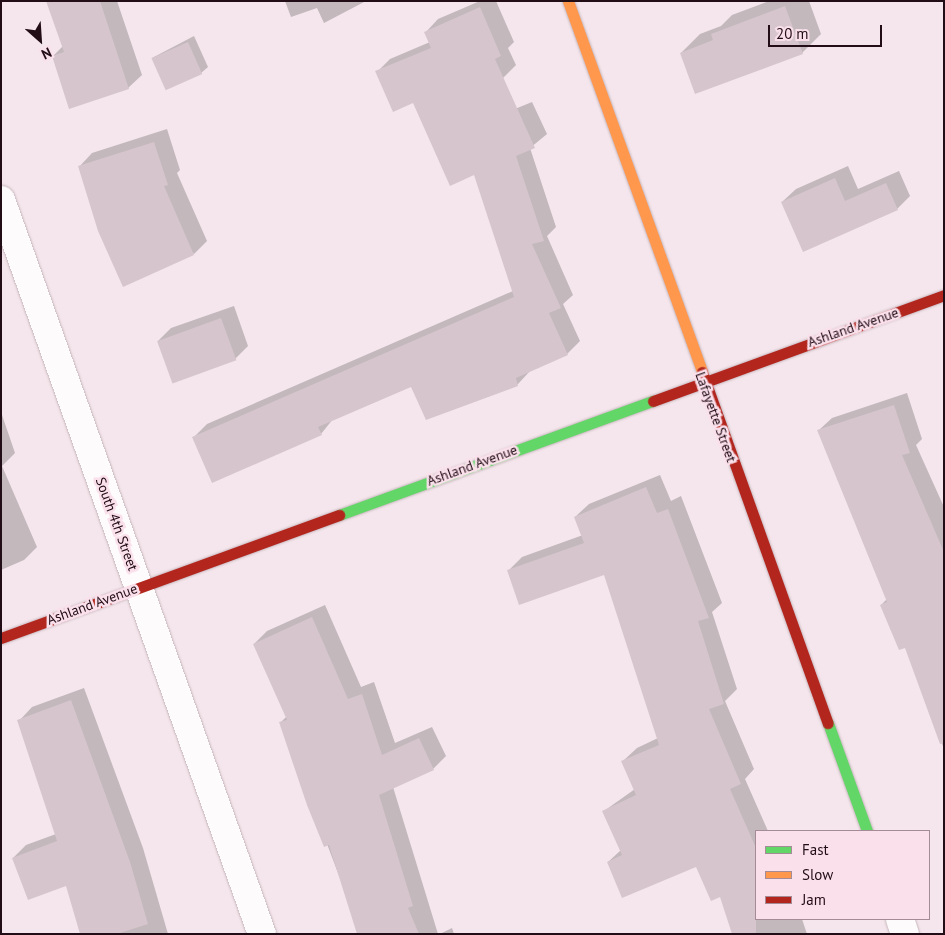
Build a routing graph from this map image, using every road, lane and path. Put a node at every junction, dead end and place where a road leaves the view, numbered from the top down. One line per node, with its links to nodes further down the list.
1 (568, 1): 4 (street, Lafayette Street)
2 (1, 200): 5 (street, South 4th Street)
3 (944, 296): 4 (street, Ashland Avenue)
4 (703, 380): 5 (street, Ashland Avenue); 7 (street, Lafayette Street)
5 (139, 586): 6 (street, Ashland Avenue); 9 (street, South 4th Street)
6 (1, 638)
7 (868, 830)
8 (900, 920): 10 (street)
9 (262, 934)
10 (905, 934)

